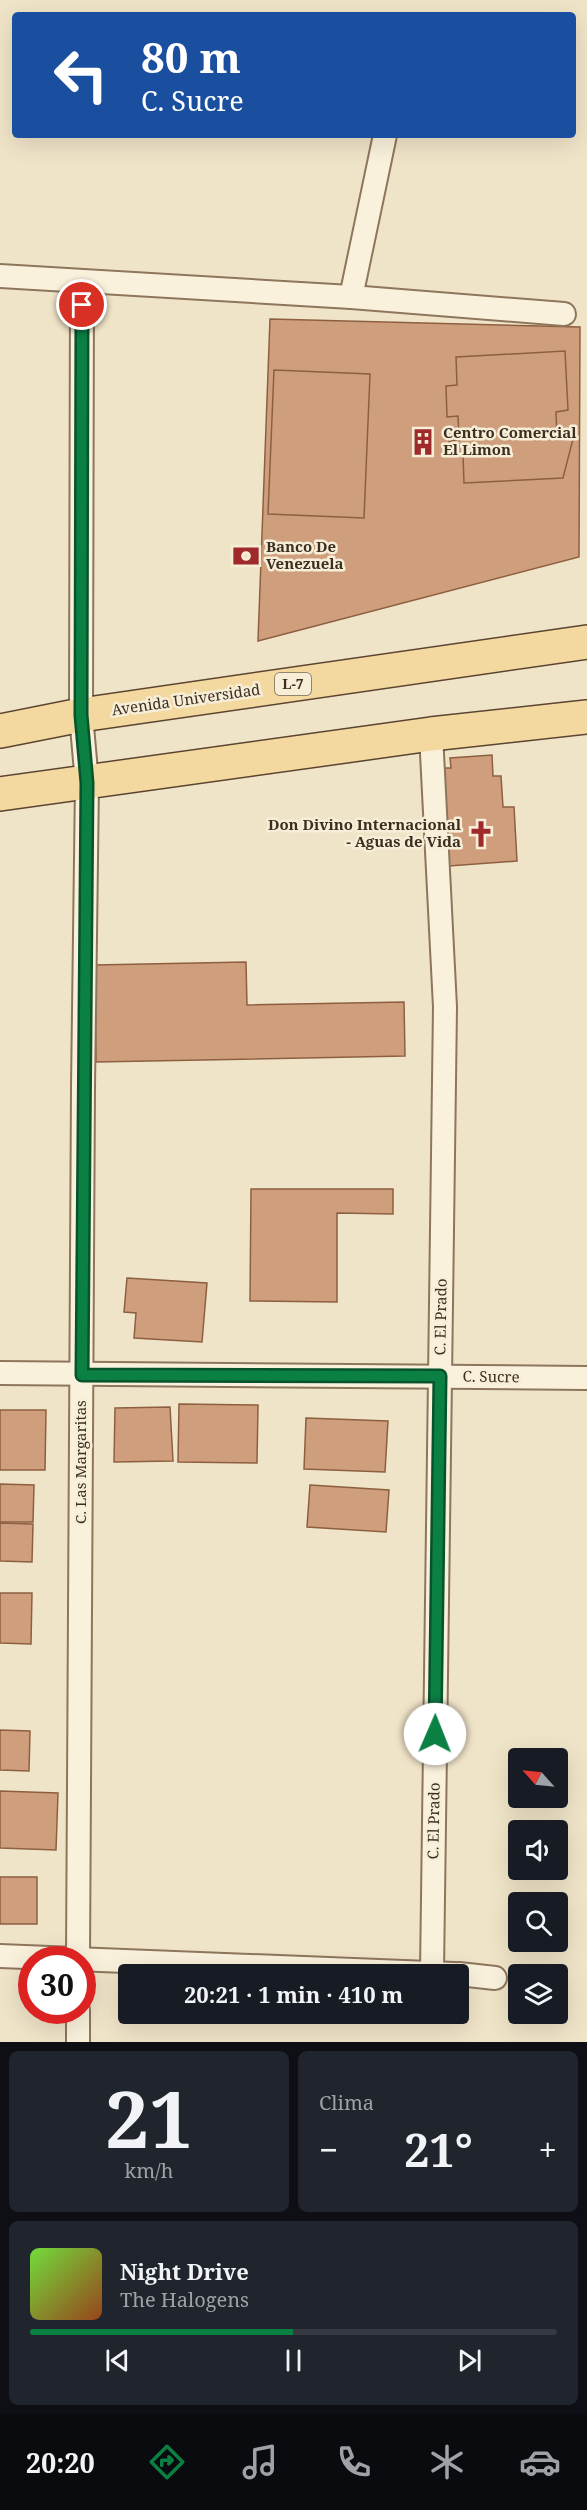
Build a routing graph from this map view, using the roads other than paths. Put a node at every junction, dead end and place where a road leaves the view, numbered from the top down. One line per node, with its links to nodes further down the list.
1 (384, 138): 4 (street)
2 (0, 276): 3 (street)
3 (82, 282): 4 (street); 7 (street, C. Las Margaritas)
4 (351, 297): 5 (street)
5 (564, 314)
6 (587, 642): 7 (main road, Avenida Universidad / L-7)
7 (81, 715): 9 (main road, Avenida Universidad / L-7); 11 (street, C. Las Margaritas)
8 (587, 717): 10 (main road)
9 (0, 731)
10 (431, 734): 11 (main road); 15 (street, C. El Prado)
11 (87, 783): 12 (main road); 14 (street, C. Las Margaritas)
12 (0, 794)
13 (0, 1373): 14 (street, C. Sucre)
14 (82, 1375): 15 (street, C. Sucre); 17 (street, C. Las Margaritas)
15 (440, 1376): 16 (street, C. Sucre); 22 (street, C. El Prado)
16 (587, 1378)
17 (78, 1946)
18 (0, 1956): 19 (street)
19 (18, 1957)
20 (96, 1960): 21 (street)
21 (208, 1964)
22 (443, 1964)
23 (469, 1975): 24 (street)
24 (495, 1978)
25 (78, 2024): 26 (street)
26 (78, 2042)

